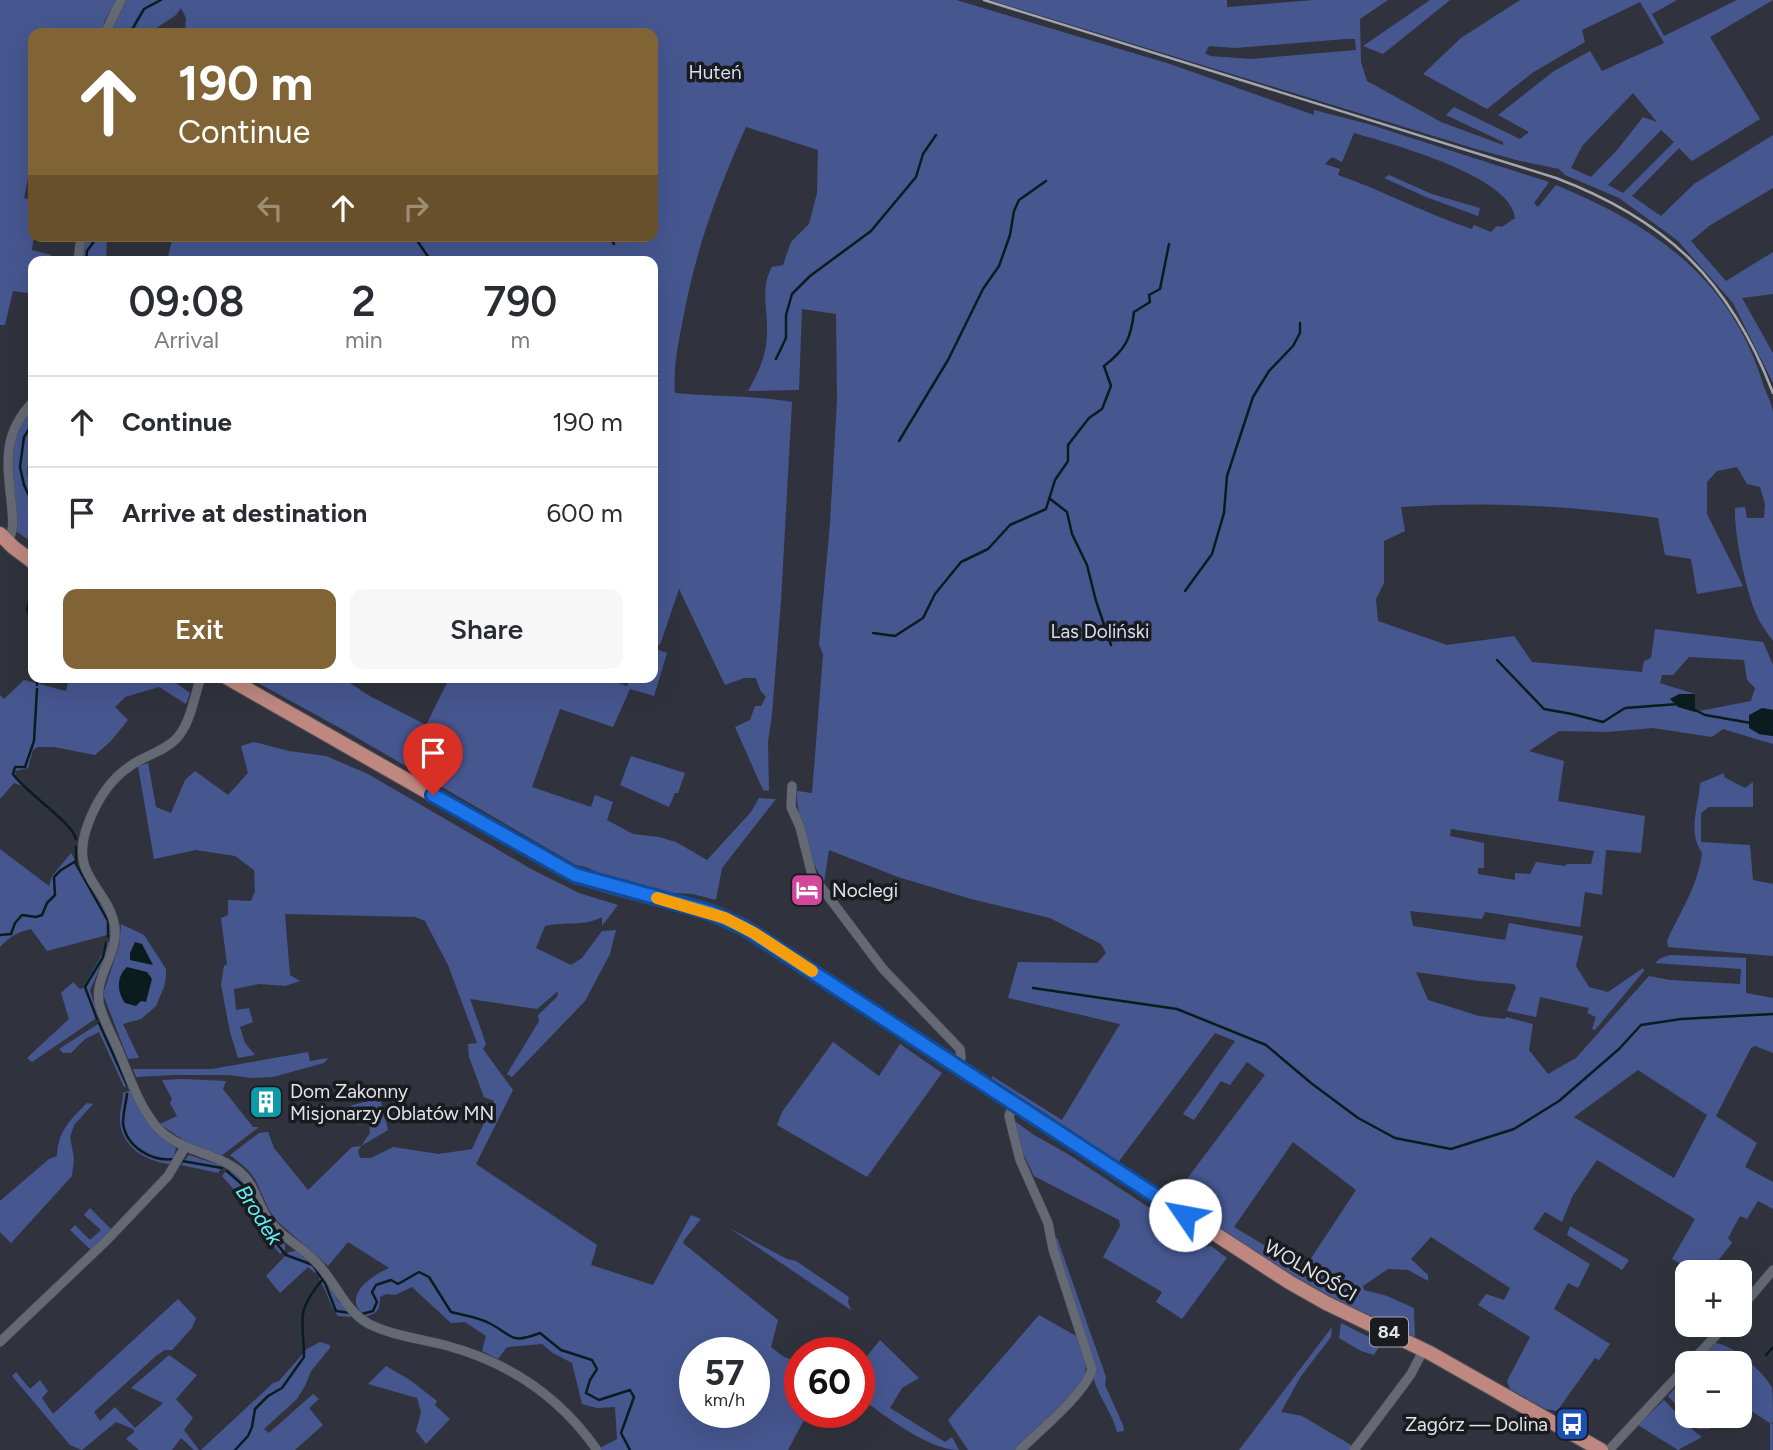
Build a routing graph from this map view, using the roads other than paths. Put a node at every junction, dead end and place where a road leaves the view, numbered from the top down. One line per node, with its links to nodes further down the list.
1 (121, 0): 2 (street)
2 (107, 28)
3 (28, 408): 4 (street)
4 (3, 538): 5 (main road)
5 (28, 558)
6 (199, 683): 11 (street)
7 (237, 683): 9 (main road, 84)
8 (792, 786): 9 (street)
9 (957, 1067): 10 (main road, 84)
10 (1013, 1104): 16 (main road, WOLNOŚCI / 84); 20 (street)
11 (185, 1147): 15 (street); 19 (street)
12 (1773, 1270): 13 (street)
13 (1752, 1295)
14 (1715, 1337): 17 (street)
15 (0, 1342)
16 (1424, 1349): 21 (street); 22 (main road, WOLNOŚCI / 84)
17 (1701, 1351)
18 (1675, 1379): 23 (street)
19 (597, 1450)
20 (1020, 1450)
21 (1354, 1450)
22 (1601, 1450)
23 (1609, 1450)

